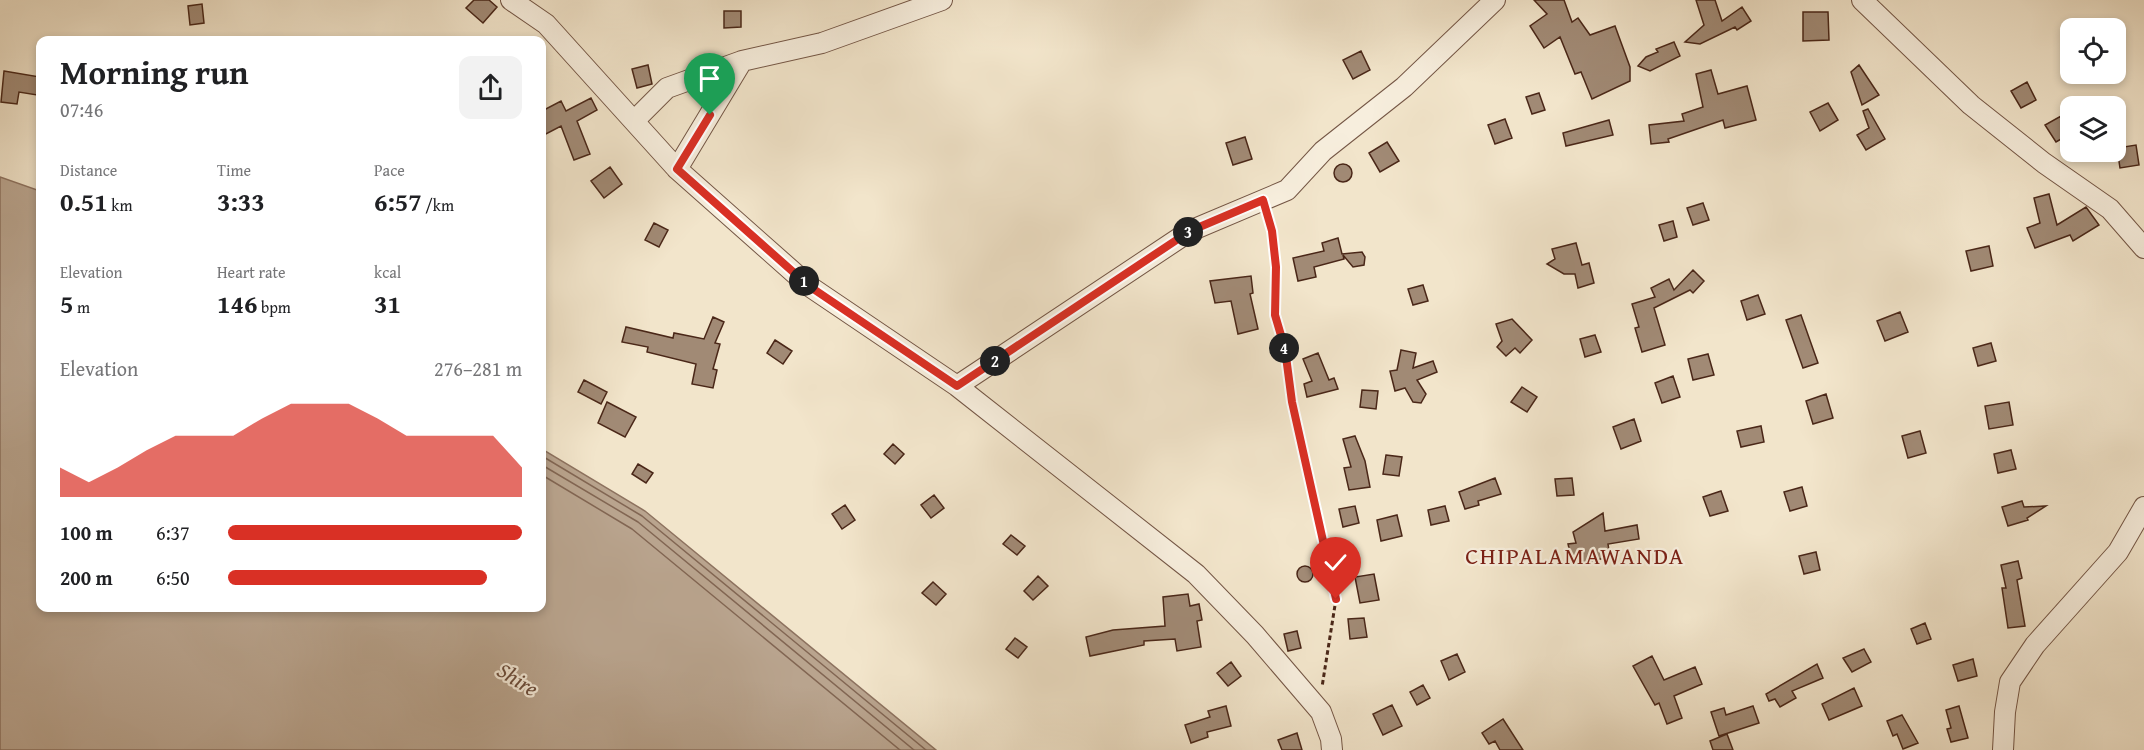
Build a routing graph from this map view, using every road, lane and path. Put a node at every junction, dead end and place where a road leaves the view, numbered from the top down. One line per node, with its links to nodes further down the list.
1 (511, 0): 6 (street)
2 (942, 0): 5 (street)
3 (1495, 0): 8 (street)
4 (1862, 0): 9 (street)
5 (742, 62): 6 (street); 7 (street)
6 (635, 120): 7 (street)
7 (677, 169): 10 (street)
8 (1263, 200): 10 (street); 12 (path)
9 (2144, 248)
10 (957, 386): 12 (street)
11 (2144, 507): 14 (street)
12 (1319, 710): 13 (street)
13 (1332, 750)
14 (2003, 750)

